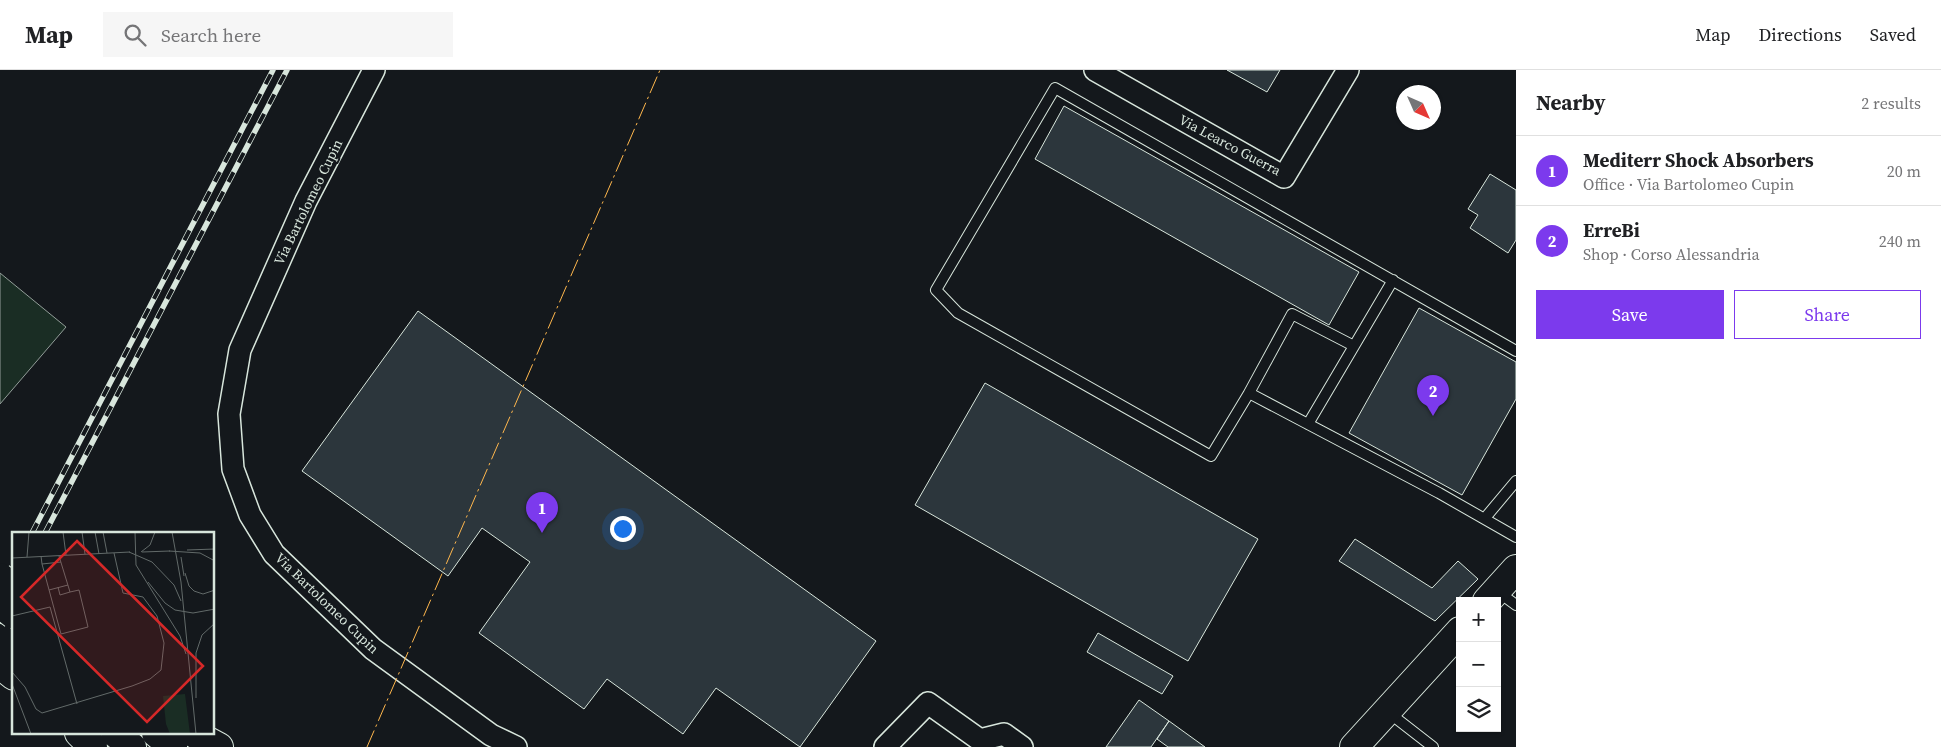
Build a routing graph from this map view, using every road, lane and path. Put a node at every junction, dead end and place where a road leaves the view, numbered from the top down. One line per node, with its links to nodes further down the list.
1 (374, 70): 32 (street, Via Bartolomeo Cupin)
2 (1095, 70): 3 (street, Via Learco Guerra)
3 (1348, 70)
4 (1393, 280): 5 (lane); 6 (lane); 7 (lane)
5 (1354, 346): 7 (lane); 8 (lane)
6 (1516, 350)
7 (1249, 393): 8 (lane)
8 (1308, 424): 10 (lane)
9 (1516, 481): 10 (lane)
10 (1485, 518): 11 (lane)
11 (1516, 537)
12 (1516, 569): 15 (main road)
13 (0, 577): 14 (main road, bridge)
14 (12, 586)
15 (1501, 597)
16 (0, 604): 17 (main road, bridge)
17 (12, 613)
18 (1456, 635): 23 (main road)
19 (0, 638): 20 (main road)
20 (12, 647)
21 (0, 665): 22 (main road)
22 (12, 674)
23 (1387, 712): 35 (main road); 36 (lane)
24 (80, 734): 28 (main road)
25 (116, 734): 29 (main road)
26 (157, 734): 30 (main road)
27 (196, 734): 31 (main road)
28 (93, 747)
29 (132, 747)
30 (172, 747)
31 (219, 747)
32 (516, 747)
33 (885, 747): 34 (street)
34 (1022, 747)
35 (1354, 747)
36 (1433, 747)

